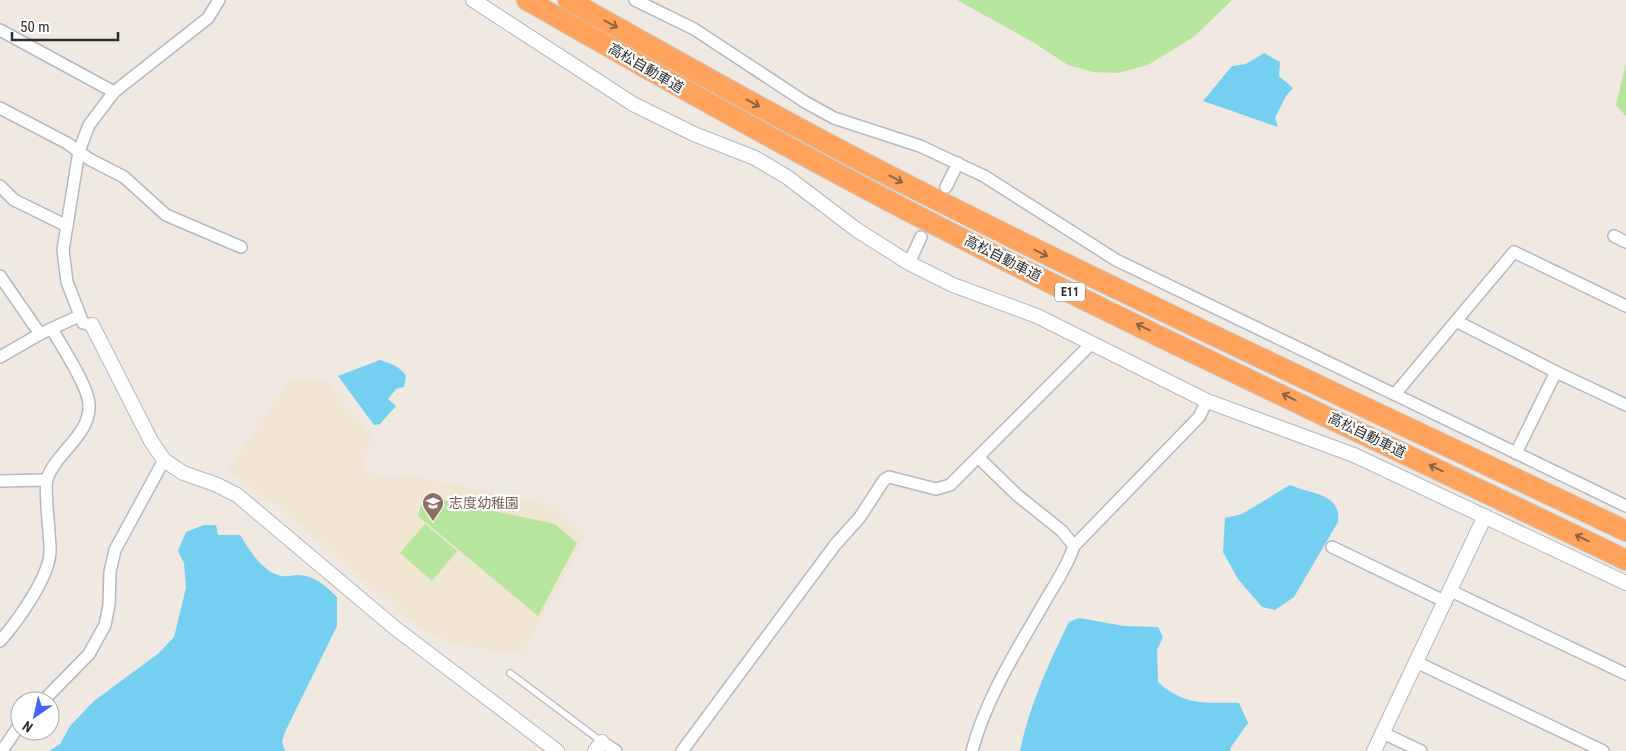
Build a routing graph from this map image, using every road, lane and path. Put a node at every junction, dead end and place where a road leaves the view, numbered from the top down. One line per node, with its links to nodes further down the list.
1 (220, 0): 7 (street)
2 (473, 0): 18 (street)
3 (526, 0): 42 (highway, 高松自動車道 / E11, one-way to 3)
4 (568, 0): 39 (highway, 高松自動車道 / E11, one-way to 39)
5 (635, 0): 10 (street)
6 (0, 30): 7 (street)
7 (114, 92): 9 (street)
8 (0, 108): 9 (street)
9 (79, 151): 13 (street); 17 (street)
10 (958, 163): 12 (street); 29 (street)
11 (0, 186): 13 (street)
12 (946, 187)
13 (68, 226): 21 (street)
14 (1614, 236): 16 (street)
15 (920, 237): 18 (street)
16 (1626, 242)
17 (241, 247)
18 (909, 263): 26 (street)
19 (0, 276): 25 (street)
20 (1626, 306): 22 (street)
21 (78, 316): 23 (street); 24 (street)
22 (1456, 321): 28 (street); 29 (street)
23 (92, 326): 34 (street)
24 (52, 329): 25 (street); 35 (street)
25 (40, 334): 27 (street)
26 (1092, 343): 30 (street); 33 (street)
27 (0, 357)
28 (1556, 372): 31 (street); 32 (street)
29 (1395, 394): 32 (street)
30 (1207, 401): 38 (street); 40 (street)
31 (1626, 405)
32 (1516, 453): 37 (street)
33 (979, 458): 40 (street); 56 (street)
34 (164, 460): 49 (street); 54 (street)
35 (46, 480): 36 (street); 45 (street)
36 (0, 481)
37 (1626, 506)
38 (1485, 516): 43 (street); 44 (street)
39 (1626, 531)
40 (1074, 546): 57 (street)
41 (1332, 547): 44 (street)
42 (1626, 560)
43 (1626, 583)
44 (1449, 596): 46 (street); 48 (street)
45 (0, 641)
46 (1416, 662): 50 (street); 60 (street)
47 (510, 672): 52 (lane)
48 (1626, 674)
49 (53, 691)
50 (1383, 733): 58 (street); 59 (street)
51 (10, 739): 53 (street)
52 (598, 746): 55 (street)
53 (2, 751)
54 (557, 751)
55 (616, 751)
56 (682, 751)
57 (972, 751)
58 (1374, 751)
59 (1420, 751)
60 (1603, 751)

